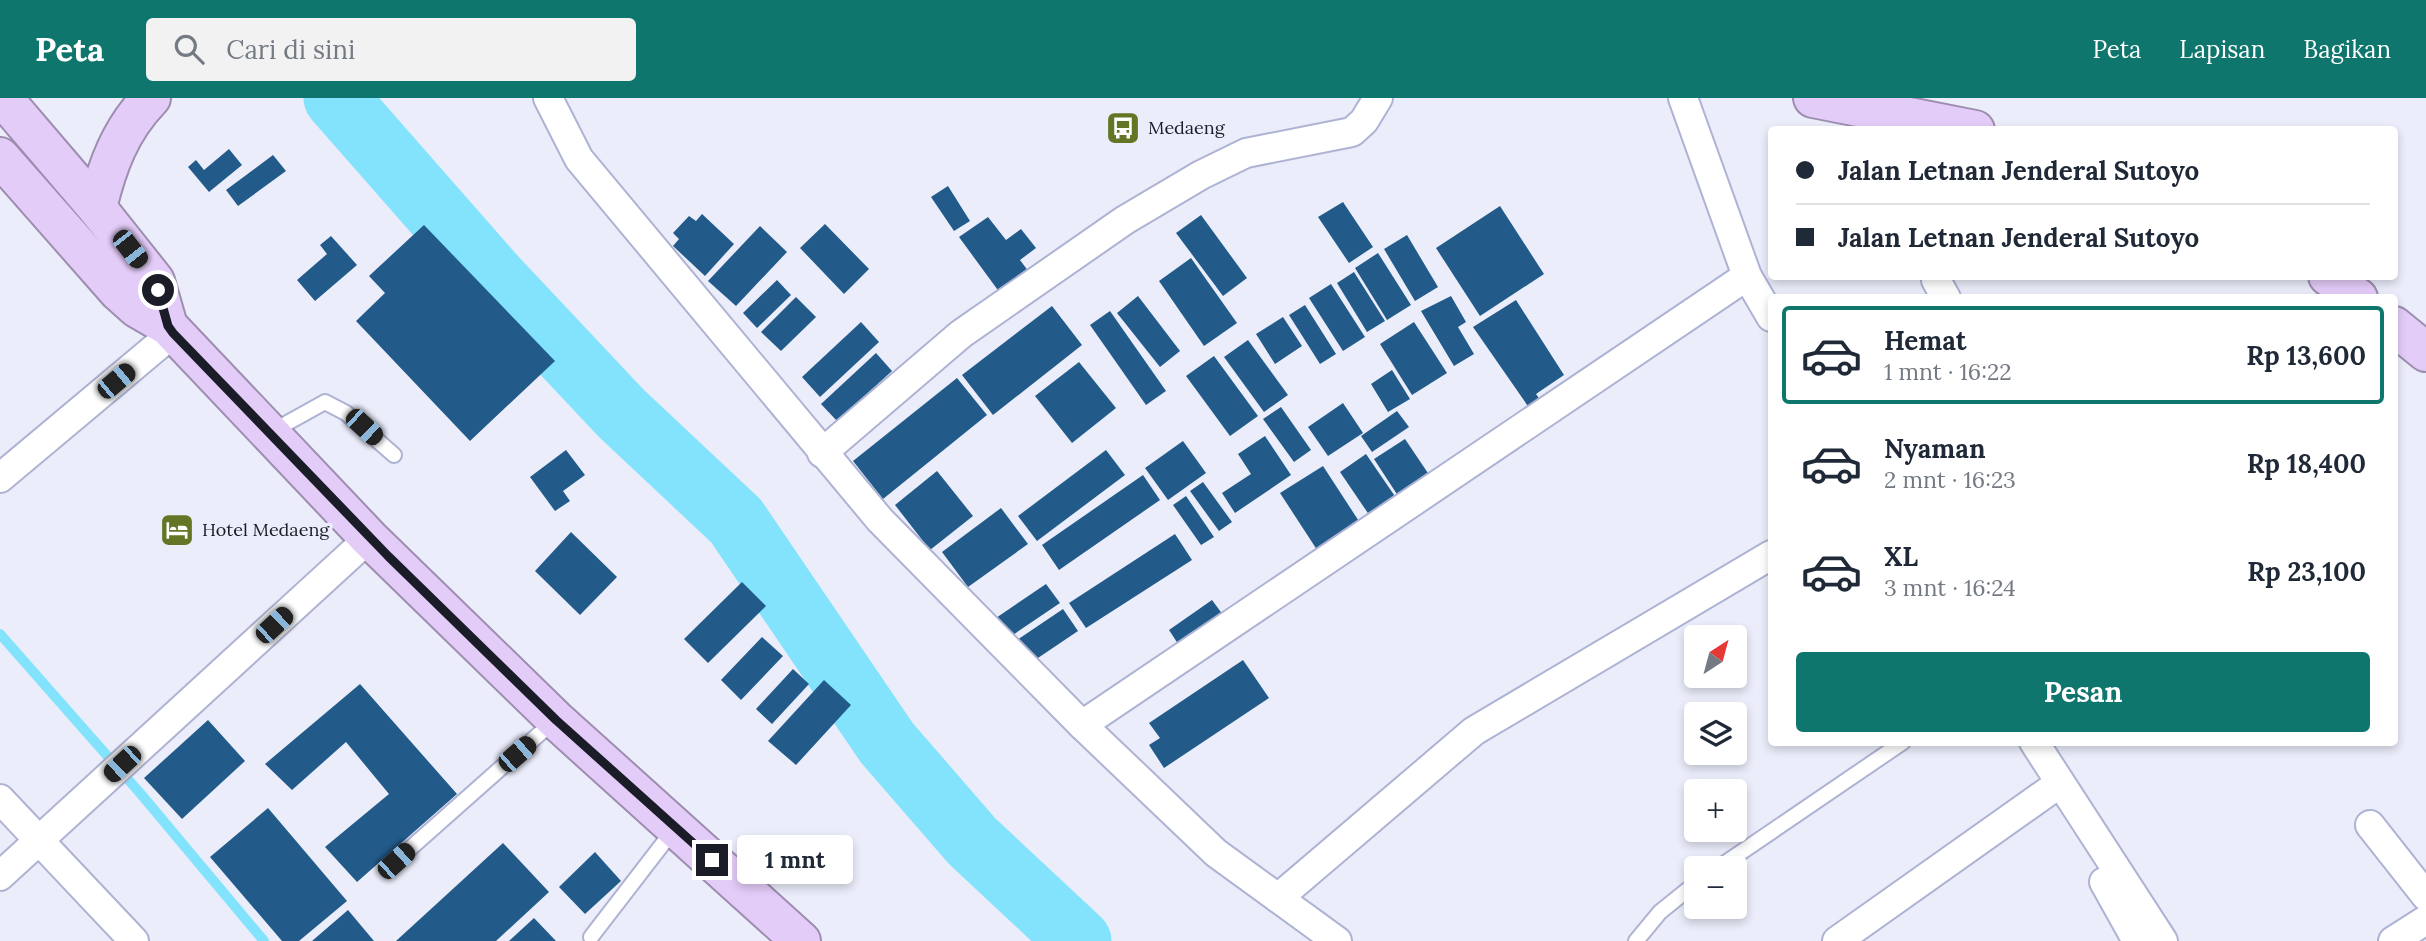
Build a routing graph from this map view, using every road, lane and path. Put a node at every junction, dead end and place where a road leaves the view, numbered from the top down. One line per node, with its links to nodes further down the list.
1 (3, 98): 9 (highway)
2 (151, 98): 9 (highway)
3 (548, 98): 18 (street)
4 (1378, 98): 18 (street)
5 (1683, 98): 10 (street)
6 (1813, 98): 7 (highway)
7 (1955, 126)
8 (0, 157): 15 (highway)
9 (97, 208): 15 (highway)
10 (1747, 276): 13 (street); 24 (street)
11 (2333, 280): 12 (highway)
12 (2353, 294)
13 (1768, 312)
14 (2398, 329): 16 (highway)
15 (171, 330): 17 (highway); 20 (street)
16 (2426, 352)
17 (270, 432): 19 (lane); 21 (highway)
18 (822, 453): 24 (street)
19 (394, 455)
20 (0, 478)
21 (369, 538): 23 (highway); 31 (street)
22 (1768, 557): 38 (street)
23 (556, 720): 30 (highway); 33 (lane)
24 (1082, 725): 38 (street)
25 (1897, 746): 32 (lane)
26 (2046, 746): 27 (street)
27 (2060, 783): 34 (street); 45 (street)
28 (0, 799): 31 (street)
29 (2370, 825): 37 (street)
30 (676, 827): 40 (lane); 42 (highway)
31 (40, 839): 35 (street); 41 (street)
32 (1736, 856)
33 (396, 861)
34 (2112, 864): 46 (street); 47 (street)
35 (0, 876)
36 (1684, 893): 44 (lane)
37 (2426, 896)
38 (1278, 898): 43 (street)
39 (2426, 920): 48 (street)
40 (591, 937)
41 (134, 941)
42 (802, 941)
43 (1337, 941)
44 (1636, 941)
45 (1837, 941)
46 (2137, 941)
47 (2163, 941)
48 (2393, 941)

